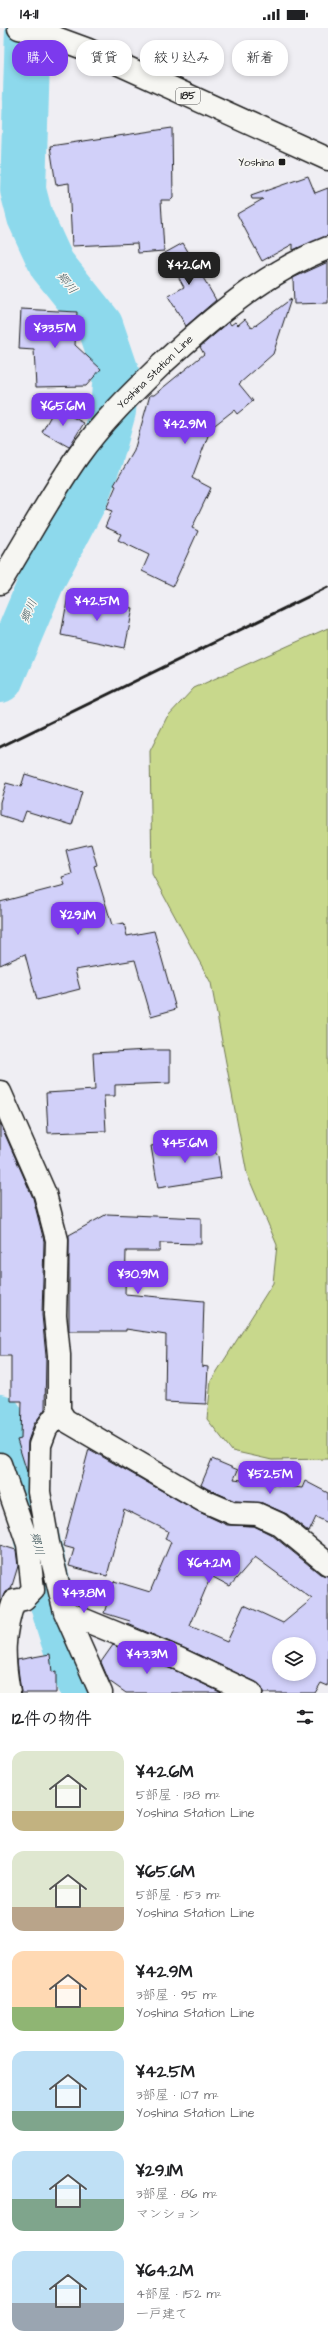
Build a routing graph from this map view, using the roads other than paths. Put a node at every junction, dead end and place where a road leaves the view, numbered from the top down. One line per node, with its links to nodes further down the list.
1 (19, 28): 2 (main road, 185)
2 (328, 159)
3 (328, 248): 4 (main road, Yoshina Station Line)
4 (0, 583)
5 (0, 1092): 6 (main road)
6 (59, 1411): 9 (main road); 10 (main road)
7 (0, 1464): 8 (main road)
8 (21, 1516): 9 (main road); 12 (main road)
9 (45, 1540): 11 (main road)
10 (328, 1564)
11 (65, 1612): 13 (main road); 14 (main road)
12 (8, 1693)
13 (101, 1693)
14 (251, 1693)

